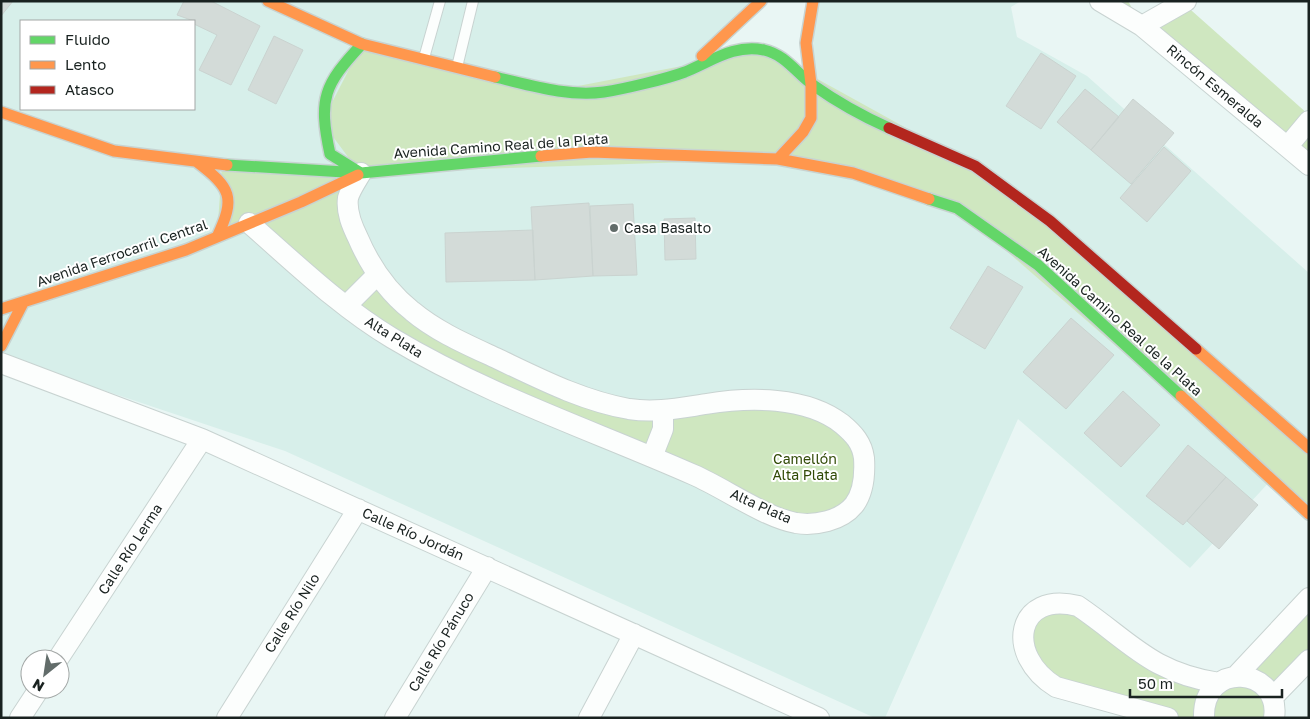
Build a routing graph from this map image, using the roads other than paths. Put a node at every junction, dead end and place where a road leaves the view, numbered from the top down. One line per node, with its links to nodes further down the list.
1 (268, 1): 9 (main road, Avenida Camino Real de la Plata)
2 (440, 1): 10 (lane)
3 (473, 1): 11 (lane)
4 (761, 1): 12 (main road)
5 (813, 1): 13 (main road)
6 (1100, 1): 8 (street, Rincón Esmeralda)
7 (1186, 1): 8 (street)
8 (1142, 26): 16 (street, Rincón Esmeralda)
9 (362, 44): 10 (main road, Avenida Camino Real de la Plata); 20 (main road)
10 (423, 60): 11 (main road, Avenida Camino Real de la Plata)
11 (456, 68): 12 (main road, Avenida Camino Real de la Plata)
12 (684, 72): 13 (main road, Avenida Camino Real de la Plata)
13 (811, 84): 17 (main road); 31 (main road, Avenida Camino Real de la Plata)
14 (1, 112): 18 (main road, Avenida Camino Real de la Plata)
15 (1309, 121): 16 (street)
16 (1288, 146): 19 (street, Rincón Esmeralda)
17 (778, 159): 20 (main road, Avenida Camino Real de la Plata); 34 (main road, Avenida Camino Real de la Plata)
18 (197, 162): 20 (main road, Avenida Camino Real de la Plata); 22 (main road)
19 (1309, 165)
20 (361, 173): 21 (main road, Avenida Ferrocarril Central); 23 (street, Alta Plata)
21 (250, 223): 22 (main road, Avenida Ferrocarril Central); 25 (street, Alta Plata)
22 (217, 237): 24 (main road, Avenida Ferrocarril Central)
23 (377, 275): 25 (street); 29 (street, Alta Plata)
24 (23, 303): 26 (main road, Avenida Ferrocarril Central); 27 (main road)
25 (346, 306): 32 (street, Alta Plata)
26 (1, 309)
27 (1, 346)
28 (1, 364): 30 (street, Calle Río Jordán)
29 (663, 412): 32 (street); 32 (street, Alta Plata)
30 (202, 439): 33 (street, Calle Río Jordán); 38 (street, Calle Río Lerma)
31 (1309, 448)
32 (652, 457)
33 (358, 509): 35 (street, Calle Río Jordán); 44 (street, Calle Río Nilo)
34 (1309, 514)
35 (487, 567): 37 (street, Calle Río Jordán); 45 (street, Calle Río Pánuco)
36 (1309, 598): 40 (street)
37 (634, 634): 46 (street); 47 (street, Calle Río Jordán)
38 (65, 649)
39 (1309, 660): 41 (street)
40 (1228, 679): 41 (street); 48 (street); 49 (street)
41 (1272, 698): 50 (street)
42 (32, 699): 43 (street)
43 (20, 718)
44 (227, 718)
45 (395, 718)
46 (589, 718)
47 (819, 718)
48 (1168, 718)
49 (1204, 718)
50 (1274, 718)

